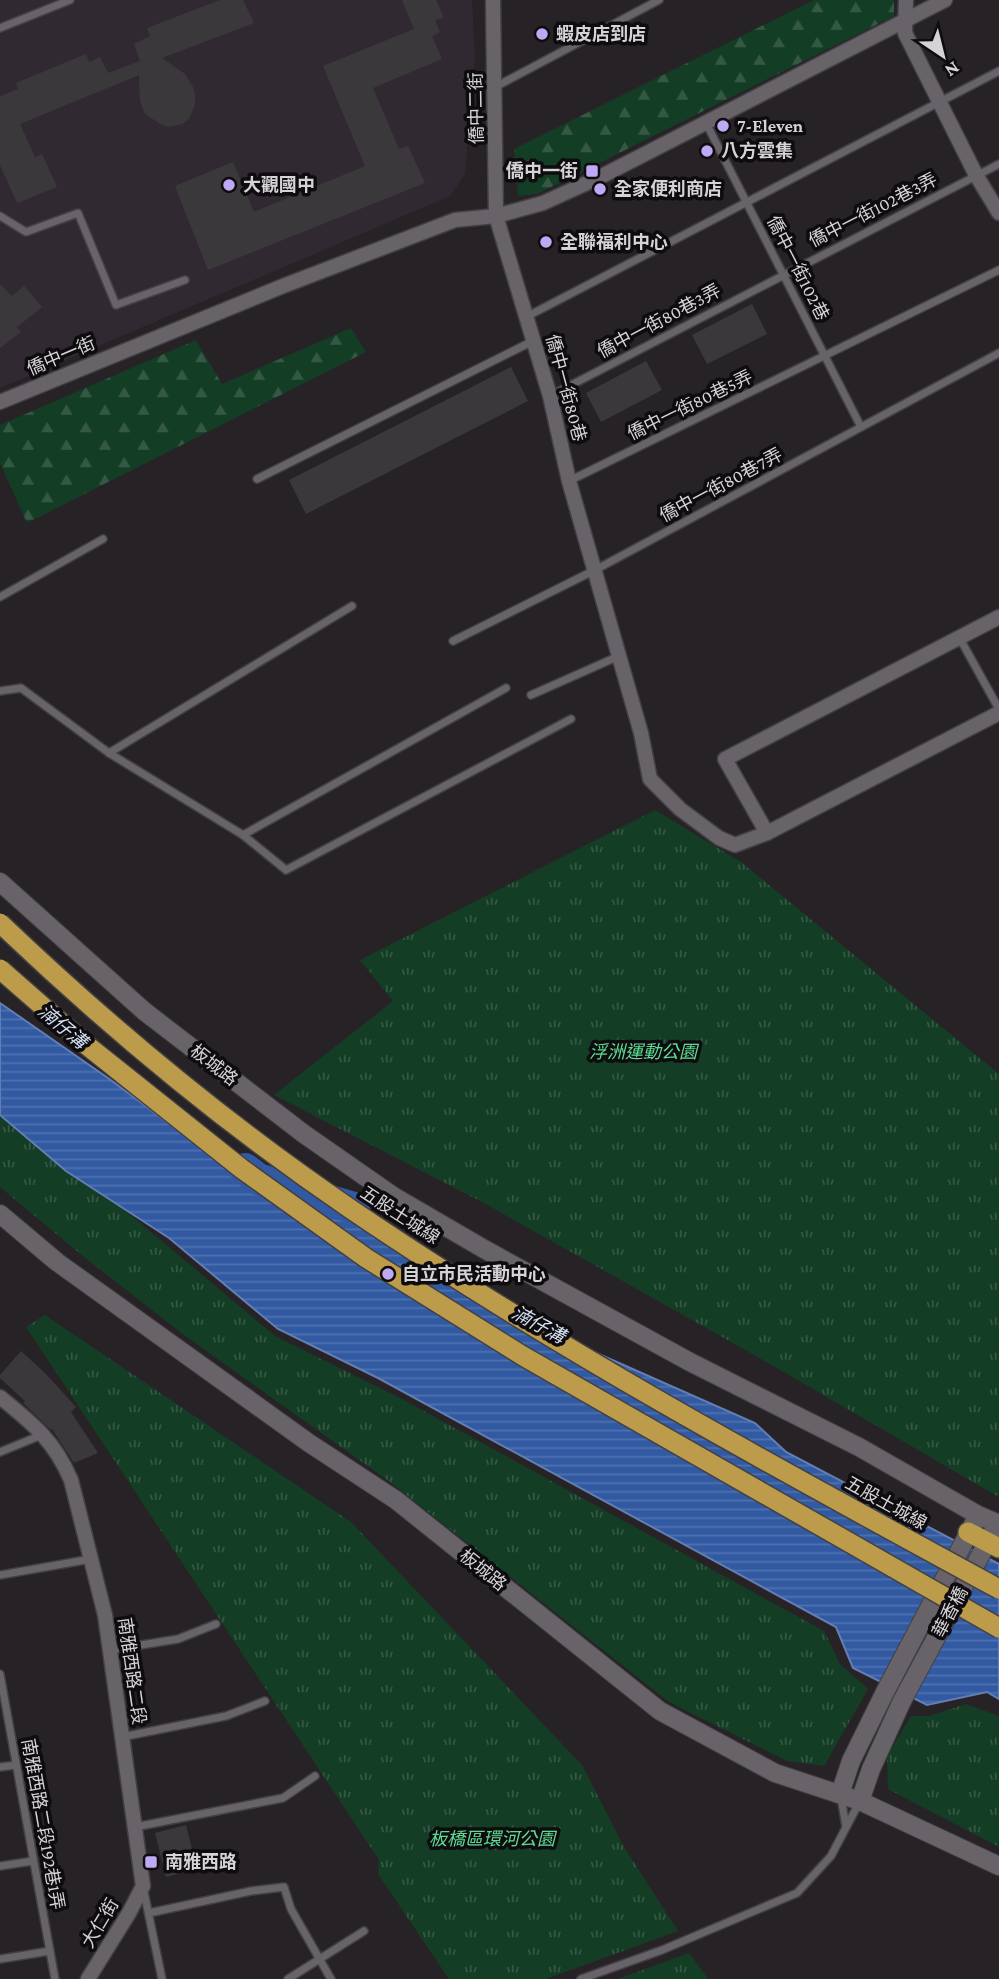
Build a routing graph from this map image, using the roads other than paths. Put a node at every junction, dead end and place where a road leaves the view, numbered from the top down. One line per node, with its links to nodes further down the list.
1 (70, 0): 7 (lane)
2 (659, 0): 9 (lane)
3 (906, 0): 6 (street)
4 (945, 0): 6 (street, 僑中一街)
5 (494, 1): 9 (street, 僑中二街)
6 (905, 22): 10 (street); 11 (street, 僑中一街)
7 (0, 28)
8 (999, 71): 10 (lane)
9 (495, 87): 17 (street, 僑中二街)
10 (939, 102): 13 (street); 14 (lane)
11 (706, 123): 14 (lane, 僑中一街102巷); 17 (street, 僑中一街)
12 (999, 164): 13 (lane, 僑中一街102巷3弄)
13 (976, 175): 15 (street); 19 (lane, 僑中一街102巷3弄)
14 (747, 203): 19 (lane, 僑中一街102巷); 21 (lane)
15 (999, 213)
16 (0, 216): 20 (lane)
17 (496, 216): 21 (street, 僑中一街80巷); 26 (street, 僑中一街)
18 (999, 270): 24 (lane, 僑中一街80巷5弄)
19 (783, 274): 24 (lane, 僑中一街102巷); 25 (lane, 僑中一街80巷3弄)
20 (184, 280)
21 (526, 317): 22 (street, 僑中一街80巷)
22 (533, 341): 25 (street, 僑中一街80巷); 28 (lane)
23 (999, 353): 27 (lane, 僑中一街80巷7弄)
24 (825, 357): 27 (lane, 僑中一街102巷); 29 (lane, 僑中一街80巷5弄)
25 (550, 396): 29 (street, 僑中一街80巷)
26 (0, 402)
27 (861, 427): 31 (lane, 僑中一街80巷7弄)
28 (257, 480)
29 (569, 481): 31 (street, 僑中一街80巷)
30 (103, 539): 32 (lane)
31 (596, 570): 36 (lane, 僑中一街80巷7弄); 37 (street, 僑中一街80巷)
32 (0, 597)
33 (352, 606): 43 (lane)
34 (999, 617): 35 (street)
35 (959, 637): 41 (lane); 44 (street)
36 (453, 641)
37 (620, 656): 40 (lane); 44 (street, 僑中一街80巷)
38 (506, 688): 45 (lane)
39 (0, 691): 43 (lane)
40 (531, 695)
41 (999, 711): 44 (street, 僑中一街80巷)
42 (571, 719): 45 (lane)
43 (109, 753): 45 (lane)
44 (767, 833)
45 (243, 835)
46 (0, 882): 54 (street, 板城路)
47 (0, 923): 58 (highway, 五股土城線, bridge)
48 (0, 969): 60 (highway, bridge)
49 (0, 1214): 68 (street, 板城路)
50 (0, 1397): 51 (street, 南雅西路二段)
51 (44, 1434): 52 (lane); 56 (street, 南雅西路二段)
52 (0, 1452)
53 (998, 1524): 54 (street, 板城路); 55 (street, 華香橋)
54 (971, 1527): 55 (highway); 68 (street, 華香橋, bridge)
55 (990, 1545): 69 (street, 華香橋, bridge)
56 (91, 1559): 57 (lane); 61 (street, 南雅西路二段)
57 (0, 1574)
58 (999, 1589)
59 (216, 1624): 61 (lane)
60 (999, 1628)
61 (110, 1650): 64 (street, 南雅西路二段)
62 (0, 1674): 65 (lane, 南雅西路二段192巷1弄)
63 (265, 1701): 64 (lane)
64 (122, 1737): 70 (street, 南雅西路二段)
65 (16, 1765): 66 (lane); 72 (lane, 南雅西路二段192巷1弄)
66 (0, 1767)
67 (315, 1776): 70 (lane)
68 (841, 1794): 69 (street, 板城路); 71 (lane)
69 (860, 1801): 71 (lane); 74 (street, 板城路)
70 (135, 1827): 75 (street, 南雅西路二段)
71 (846, 1828): 86 (lane)
72 (33, 1861): 73 (lane); 78 (lane, 南雅西路二段192巷1弄)
73 (0, 1866)
74 (999, 1866)
75 (143, 1886): 76 (lane, 南雅西路二段); 82 (street, 大仁街)
76 (149, 1913): 79 (lane); 83 (lane, 南雅西路二段)
77 (364, 1931): 79 (lane)
78 (50, 1951): 80 (lane); 81 (lane, 南雅西路二段192巷1弄)
79 (318, 1958): 84 (lane); 85 (lane)
80 (0, 1959)
81 (55, 1979)
82 (88, 1979)
83 (162, 1979)
84 (288, 1979)
85 (331, 1979)
86 (581, 1979)

